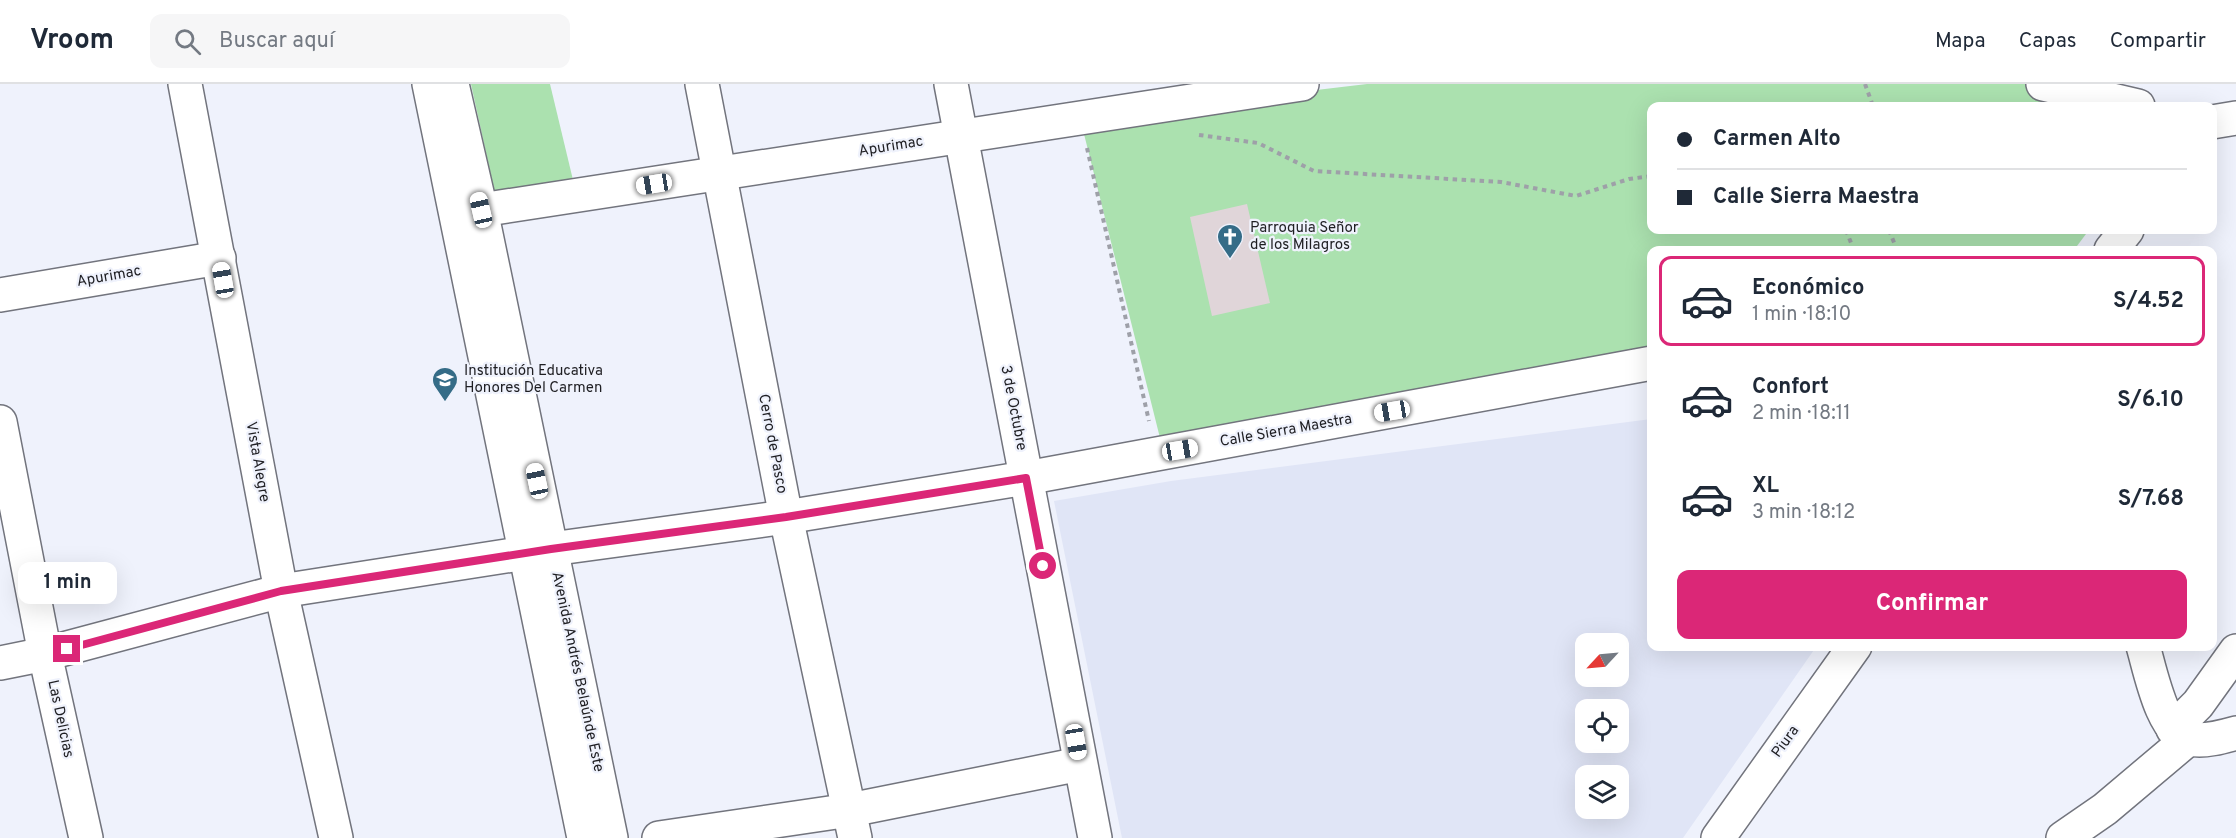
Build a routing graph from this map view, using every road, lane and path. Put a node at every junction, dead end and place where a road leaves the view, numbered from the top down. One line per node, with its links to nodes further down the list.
1 (185, 84): 21 (street, Vista Alegre)
2 (429, 84): 28 (street, Avenida Andrés Belaúnde Este)
3 (452, 84): 18 (street, Avenida Andrés Belaúnde Este)
4 (702, 84): 16 (street, Cerro de Pasco)
5 (951, 84): 15 (street, 3 de Octubre)
6 (1302, 84): 9 (street, Apurimac)
7 (1865, 84): 10 (path)
8 (2044, 84): 11 (street)
9 (1189, 96): 12 (street, Apurimac); 17 (path)
10 (1872, 102)
11 (2121, 102)
12 (1080, 118): 15 (street, Apurimac); 25 (path)
13 (2236, 118): 14 (street)
14 (2217, 121)
15 (960, 136): 16 (street, Apurimac); 26 (street, 3 de Octubre)
16 (719, 174): 18 (street, Apurimac); 27 (street, Cerro de Pasco)
17 (1647, 177)
18 (481, 210): 28 (street, Avenida Andrés Belaúnde Este)
19 (2124, 234): 20 (street)
20 (2114, 246)
21 (219, 258): 22 (street, Apurimac); 29 (street, Vista Alegre)
22 (0, 296)
23 (1647, 364): 25 (street, Calle Sierra Maestra)
24 (0, 422): 33 (street, Las Delicias)
25 (1157, 454): 26 (street, Calle Sierra Maestra)
26 (1026, 478): 27 (street, Calle Sierra Maestra); 37 (street, 3 de Octubre)
27 (786, 517): 28 (street, Calle Sierra Maestra); 38 (street, Cerro de Pasco)
28 (539, 552): 29 (street, Calle Sierra Maestra); 41 (street, Avenida Andrés Belaúnde Este); 42 (street, Avenida Andrés Belaúnde Este)
29 (281, 591): 33 (street, Calle Sierra Maestra); 40 (street, Vista Alegre)
30 (1851, 651): 45 (street, Piura)
31 (2145, 651): 36 (street)
32 (2236, 651): 36 (street)
33 (45, 654): 34 (street, Calle Sierra Maestra); 39 (street, Las Delicias)
34 (0, 663)
35 (2236, 733): 36 (street)
36 (2180, 734): 46 (street)
37 (1080, 764): 38 (street); 44 (street, 3 de Octubre)
38 (852, 824): 43 (street)
39 (86, 838)
40 (336, 838)
41 (584, 838)
42 (611, 838)
43 (659, 838)
44 (1095, 838)
45 (1718, 838)
46 (2063, 838)

